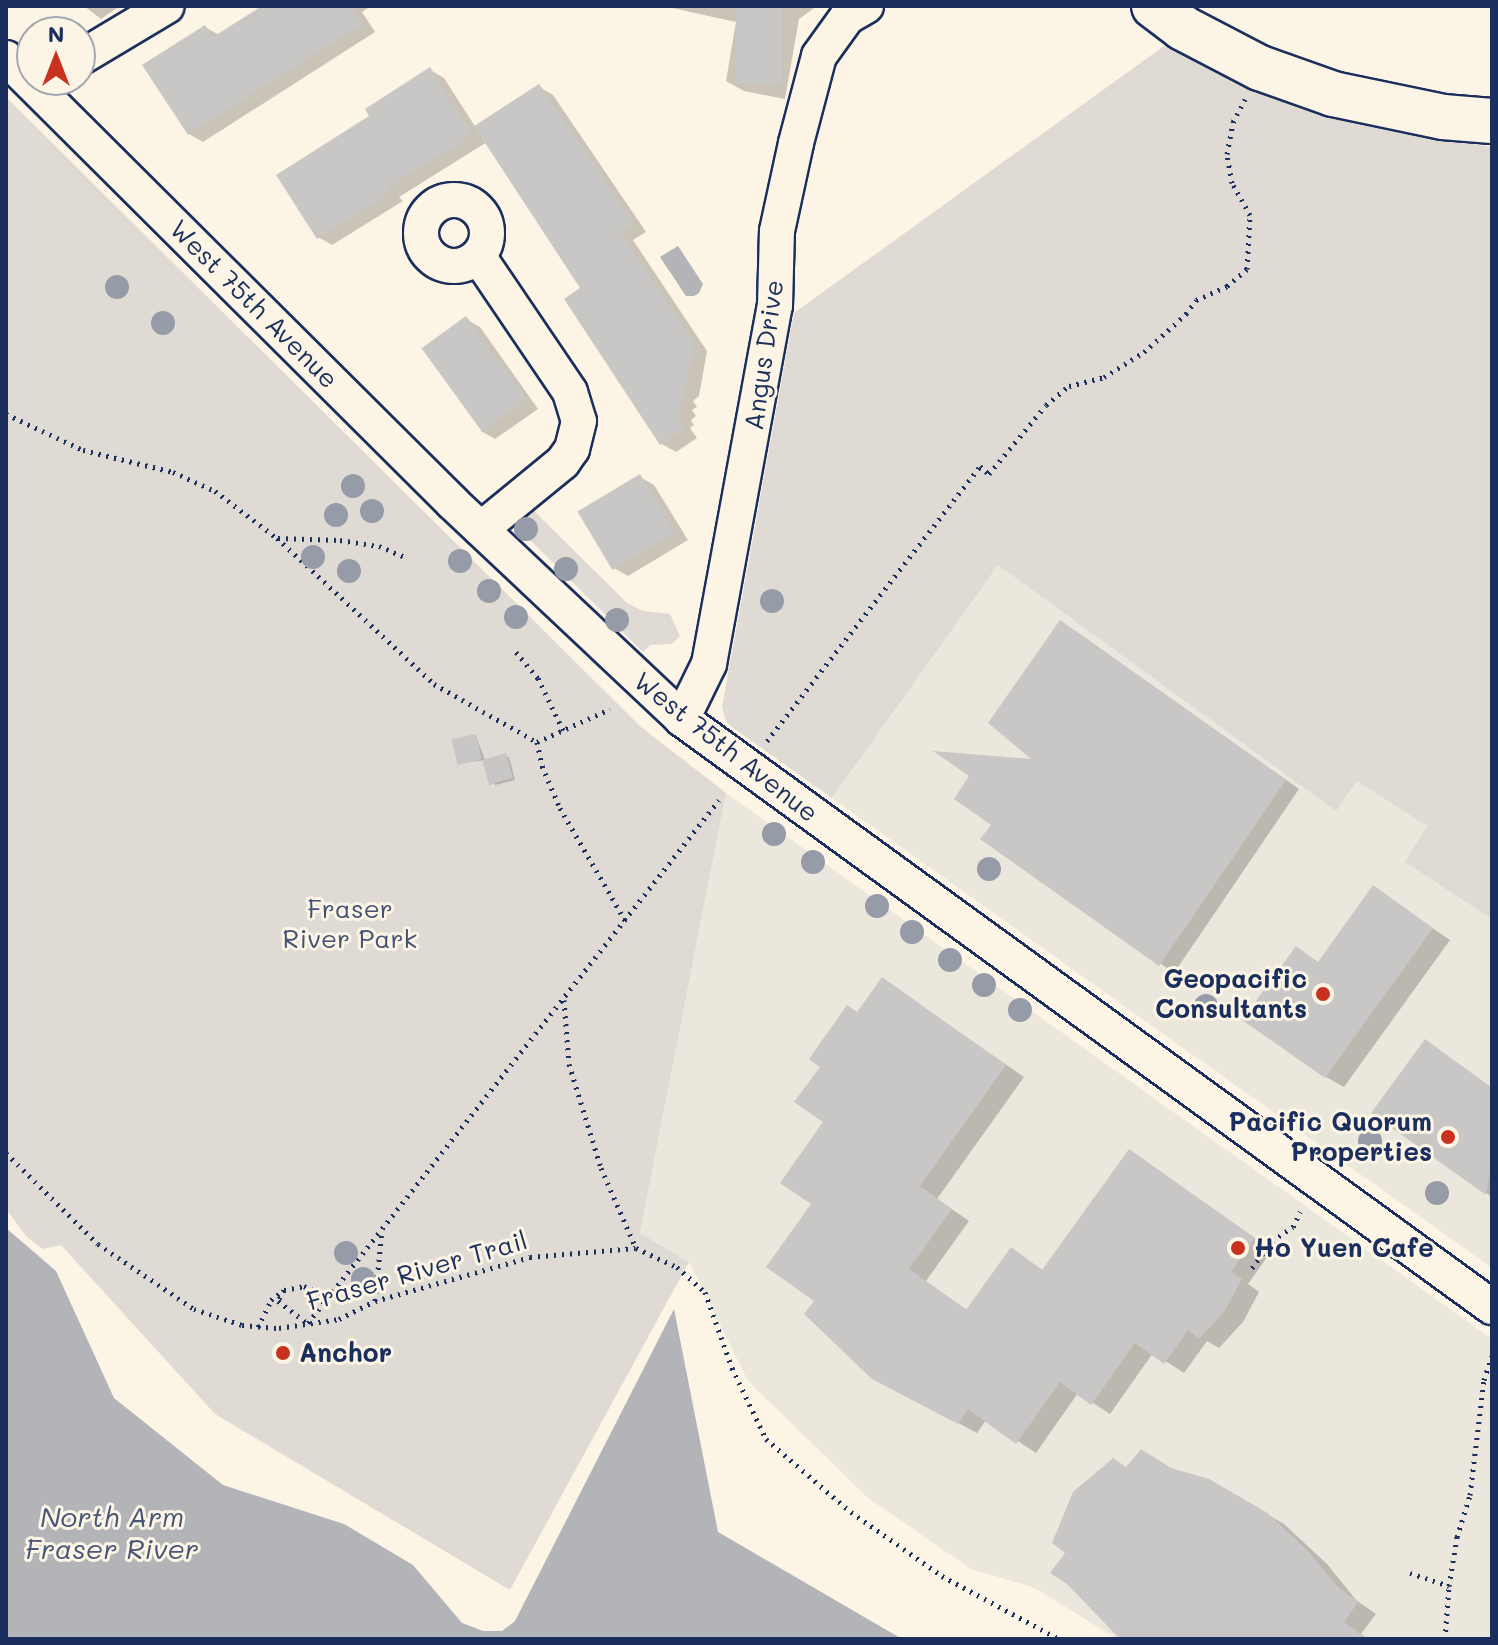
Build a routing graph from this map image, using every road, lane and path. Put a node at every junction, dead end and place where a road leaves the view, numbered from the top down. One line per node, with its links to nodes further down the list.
1 (167, 6): 4 (street)
2 (866, 6): 15 (street, Angus Drive)
3 (1154, 6): 7 (main road)
4 (96, 48)
5 (52, 96): 10 (street, West 75th Avenue)
6 (1246, 99): 17 (path)
7 (1492, 121)
8 (478, 256): 10 (street)
9 (6, 414): 11 (path)
10 (481, 529): 15 (street, West 75th Avenue)
11 (277, 538): 12 (path); 18 (path)
12 (403, 556)
13 (516, 652): 16 (path)
14 (610, 709): 16 (path)
15 (682, 719): 30 (street, West 75th Avenue)
16 (563, 730): 18 (path)
17 (767, 741)
18 (537, 742): 20 (path)
19 (719, 800): 20 (path)
20 (626, 922): 21 (path)
21 (564, 999): 24 (path); 25 (path)
22 (6, 1153): 32 (path, Fraser River Trail)
23 (1300, 1212): 26 (path)
24 (382, 1228): 28 (path); 29 (path)
25 (636, 1248): 29 (path, Fraser River Trail); 36 (path, Fraser River Trail)
26 (1252, 1268)
27 (284, 1290): 28 (path); 31 (path); 32 (path)
28 (329, 1297): 31 (path)
29 (375, 1301): 31 (path, Fraser River Trail)
30 (1492, 1307)
31 (308, 1324): 32 (path, Fraser River Trail)
32 (258, 1327)
33 (1492, 1356): 35 (path)
34 (1410, 1573): 35 (path)
35 (1449, 1586): 37 (path)
36 (1059, 1639)
37 (1445, 1639)

